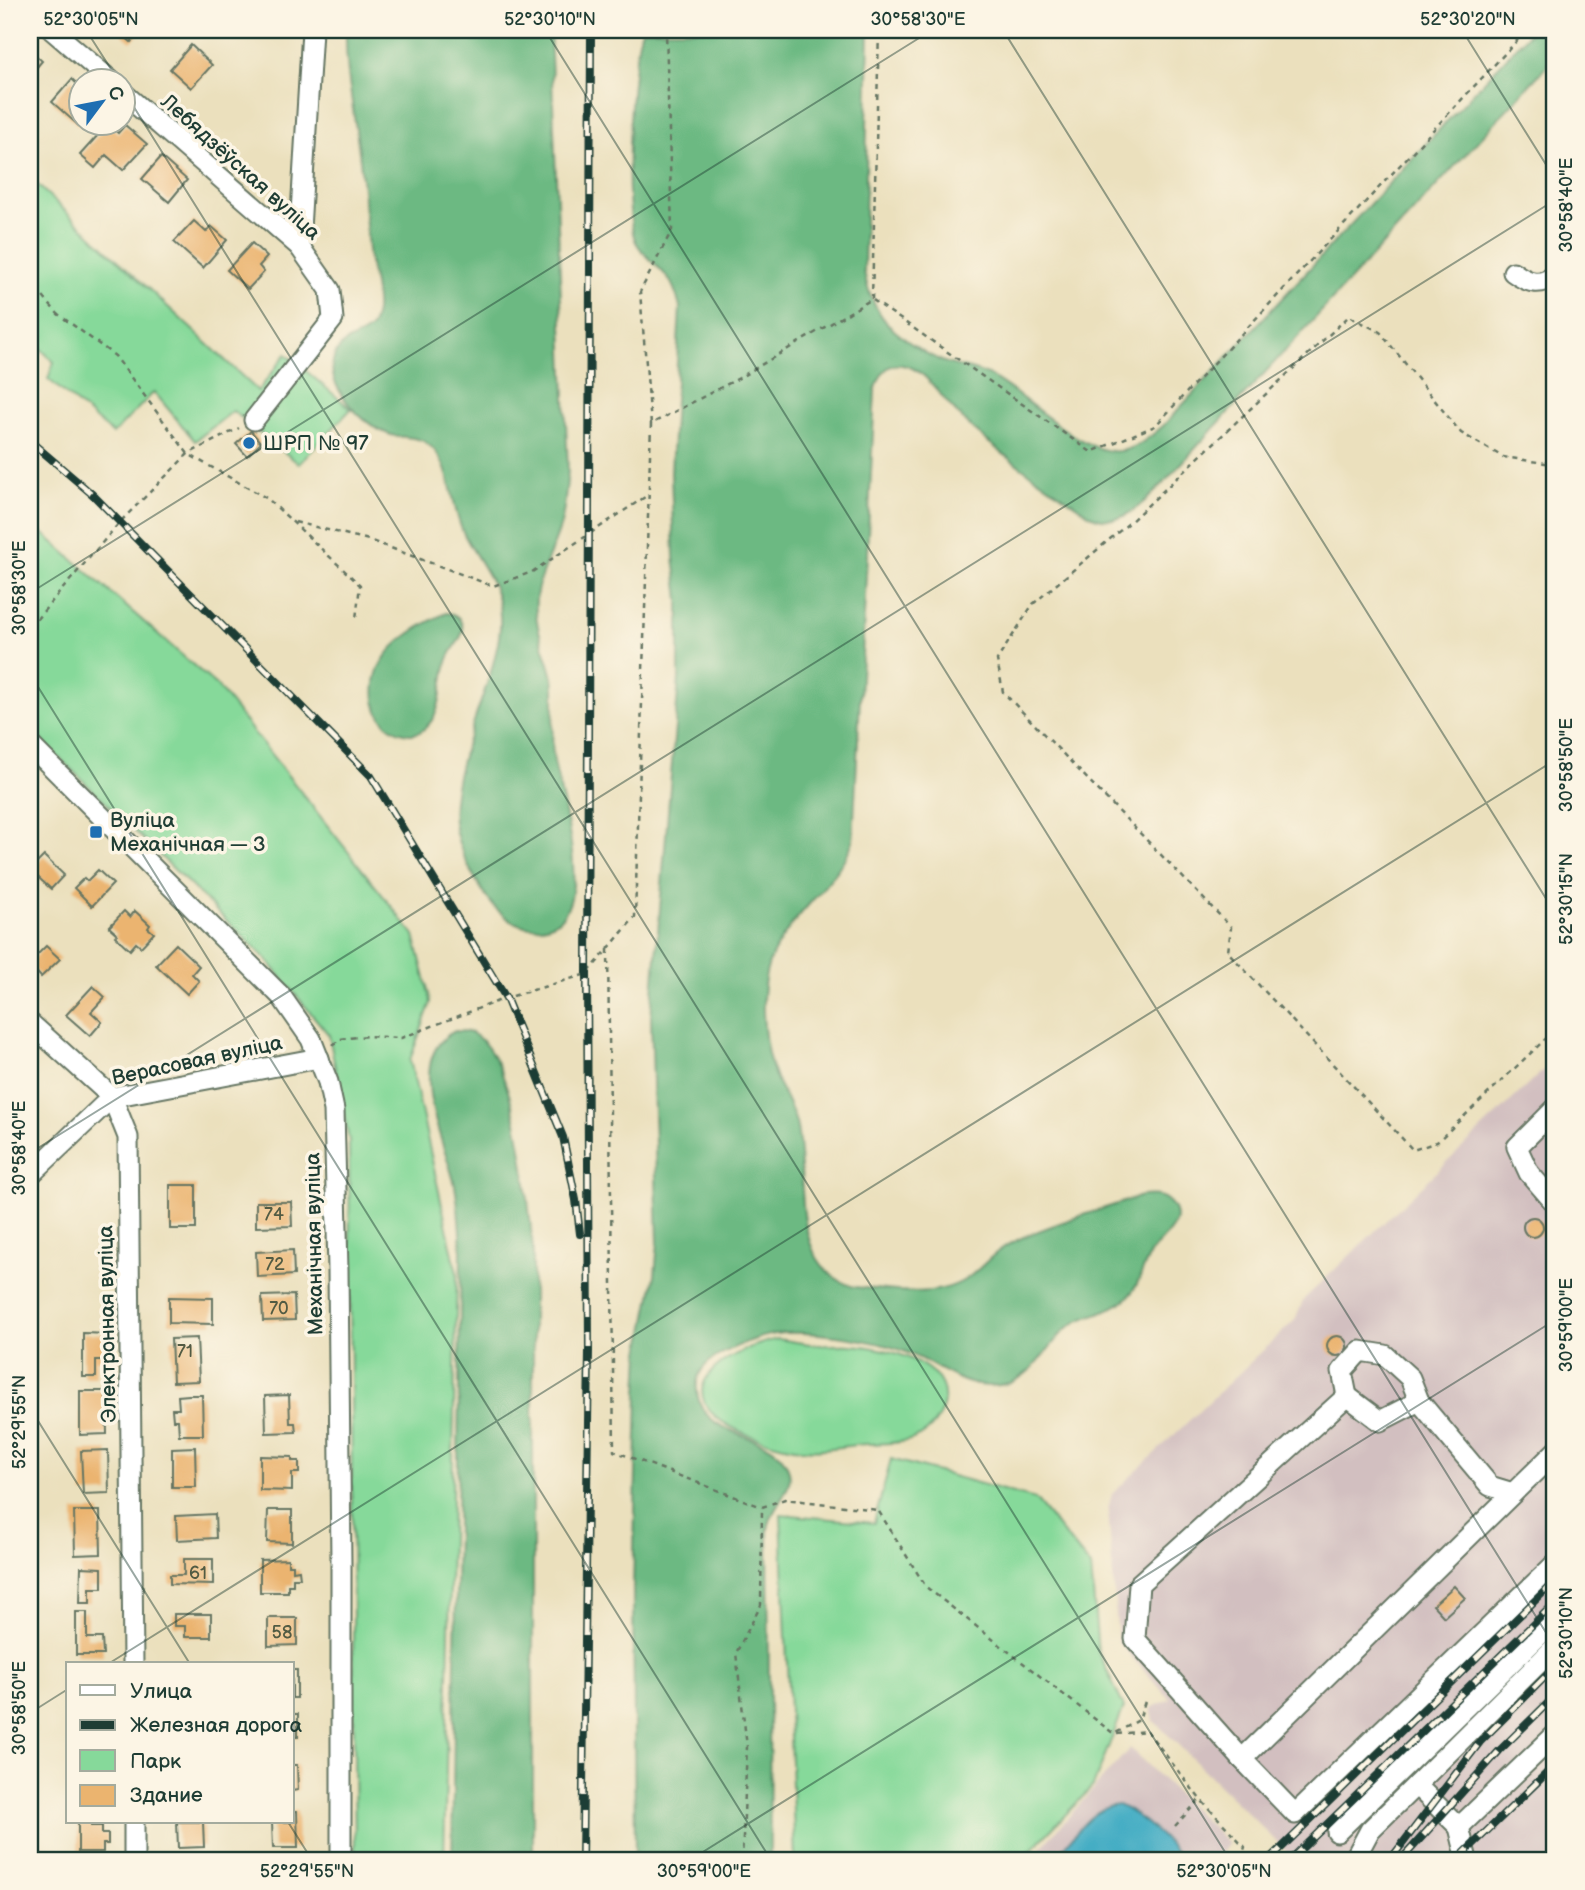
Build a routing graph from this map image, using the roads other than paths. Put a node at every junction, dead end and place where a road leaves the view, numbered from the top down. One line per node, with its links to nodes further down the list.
1 (52, 30): 3 (street)
2 (312, 30): 5 (street)
3 (94, 66)
4 (136, 104): 5 (street, Лебядзёўская вуліца)
5 (299, 246): 8 (street, Лебядзёўская вуліца)
6 (1513, 272): 7 (street)
7 (1555, 275)
8 (254, 420)
9 (30, 745): 11 (street, Механічная вуліца)
10 (30, 1023): 12 (street, Электронная вуліца)
11 (319, 1058): 12 (street, Верасовая вуліца); 31 (street, Механічная вуліца)
12 (112, 1097): 14 (street, Верасовая вуліца); 23 (street, Электронная вуліца)
13 (1555, 1109): 15 (street)
14 (30, 1175)
15 (1555, 1203)
16 (1347, 1396): 17 (street); 17 (street); 25 (street)
17 (1419, 1401): 19 (street)
18 (1555, 1452): 19 (street)
19 (1513, 1493): 25 (street)
20 (1555, 1564): 25 (street)
21 (1555, 1620): 29 (street)
22 (1555, 1647): 26 (street)
23 (133, 1662)
24 (1555, 1735): 28 (street)
25 (1242, 1759)
26 (1416, 1785): 28 (street); 32 (street)
27 (134, 1824): 30 (street)
28 (1459, 1827): 33 (street)
29 (1337, 1832)
30 (134, 1860)
31 (341, 1860)
32 (1354, 1860)
33 (1467, 1860)

